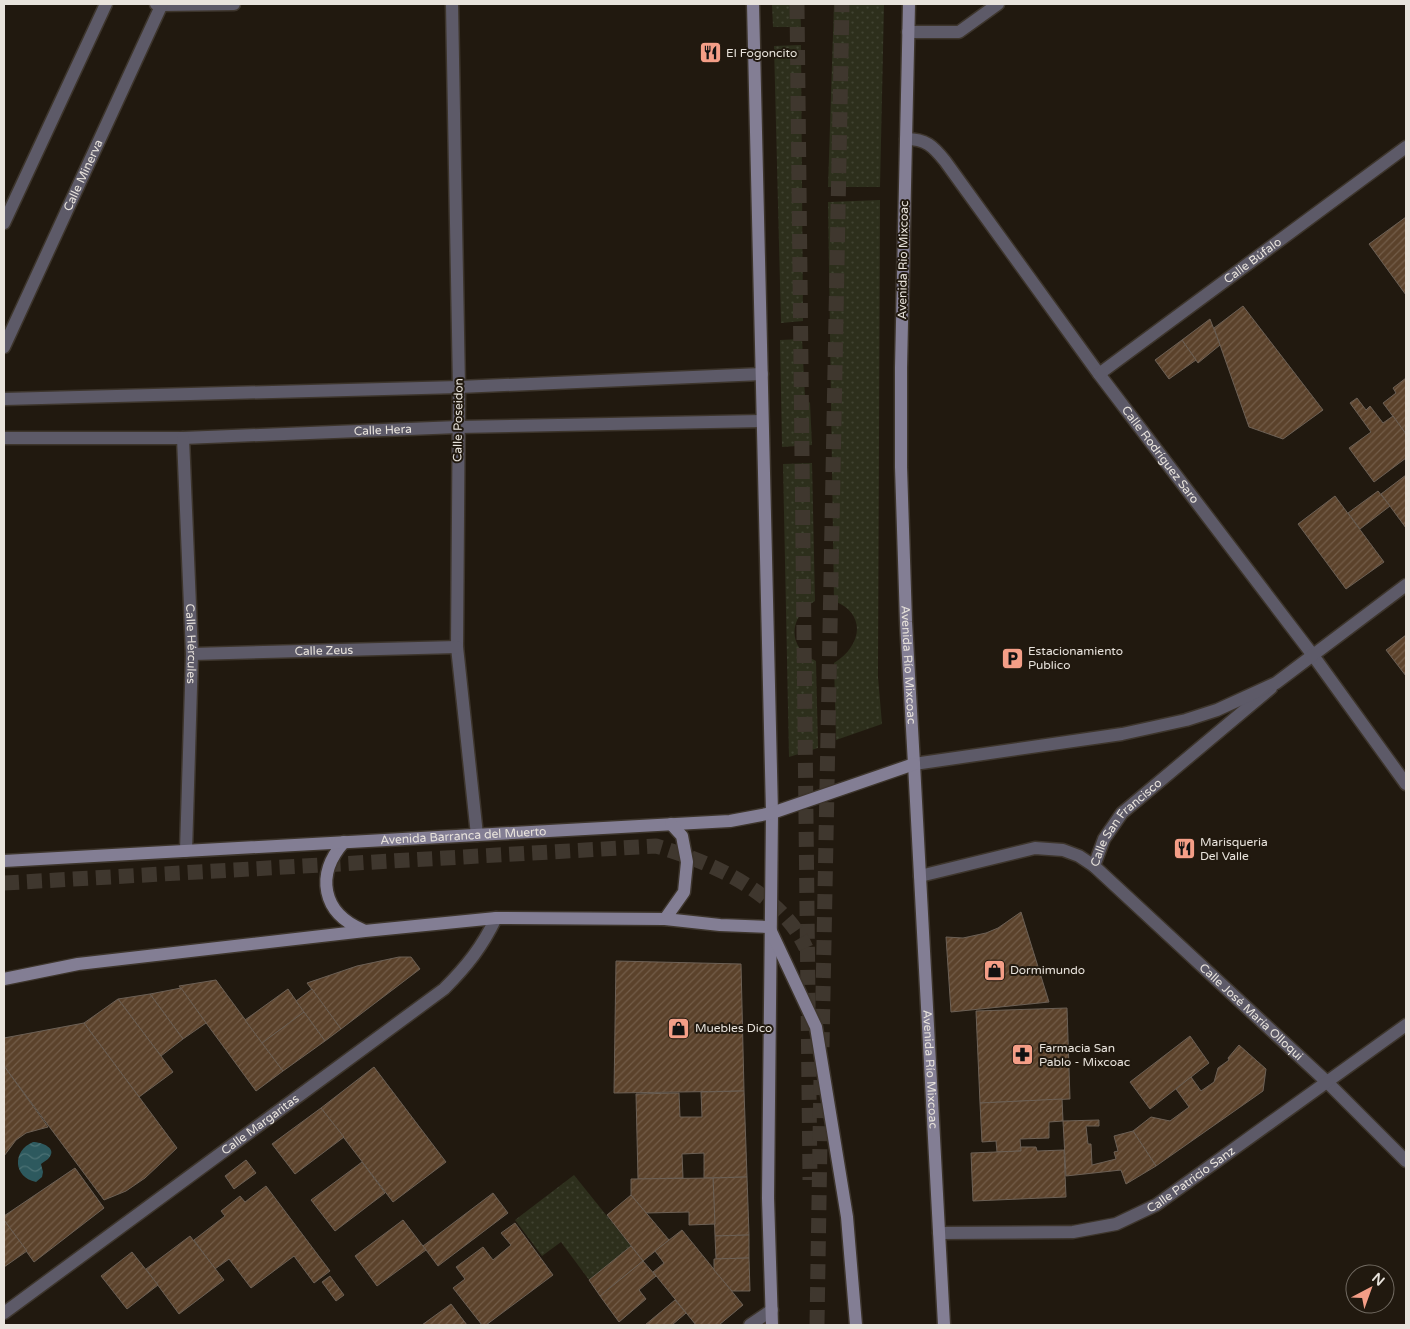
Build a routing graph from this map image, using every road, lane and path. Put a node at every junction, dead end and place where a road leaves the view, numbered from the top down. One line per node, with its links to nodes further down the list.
1 (106, 4): 11 (street)
2 (160, 4): 3 (street); 12 (street, Calle Minerva)
3 (234, 4)
4 (452, 4): 15 (street, Calle Poseidon)
5 (753, 4): 13 (main road)
6 (909, 4): 8 (main road, Avenida Río Mixcoac)
7 (998, 4): 8 (street)
8 (908, 32): 9 (main road, Avenida Río Mixcoac)
9 (906, 138): 14 (street, Calle Rodríguez Saro); 26 (main road, Avenida Río Mixcoac)
10 (1406, 147): 14 (street, Calle Búfalo)
11 (4, 223)
12 (4, 348)
13 (762, 374): 15 (street); 17 (main road)
14 (1100, 374): 24 (street, Calle Rodríguez Saro)
15 (459, 387): 16 (street); 18 (street, Calle Poseidon)
16 (4, 399)
17 (762, 421): 18 (street, Calle Hera); 28 (main road)
18 (458, 427): 20 (street, Calle Hera); 22 (street, Calle Poseidon)
19 (4, 438): 20 (street, Calle Hera)
20 (183, 438): 23 (street, Calle Hércules)
21 (1406, 585): 24 (street, Calle San Francisco)
22 (457, 647): 23 (street, Calle Zeus); 30 (street, Calle Poseidon)
23 (192, 654): 32 (street, Calle Hércules)
24 (1312, 654): 25 (street, Calle San Francisco); 27 (street, Calle Rodríguez Saro)
25 (1276, 683): 26 (street, Calle San Francisco); 34 (street, Calle San Francisco)
26 (914, 764): 28 (main road, Avenida Barranca del Muerto); 35 (main road, Avenida Río Mixcoac)
27 (1406, 784)
28 (772, 813): 29 (main road, Avenida Barranca del Muerto); 38 (main road)
29 (671, 824): 30 (main road, Avenida Barranca del Muerto); 37 (main road)
30 (477, 834): 31 (main road, Avenida Barranca del Muerto)
31 (344, 842): 32 (main road, Avenida Barranca del Muerto); 39 (main road)
32 (186, 851): 33 (main road, Avenida Barranca del Muerto)
33 (4, 861)
34 (1094, 866): 35 (street, Calle San Francisco); 42 (street, Calle José María Olloqui)
35 (920, 876): 44 (main road, Avenida Río Mixcoac)
36 (496, 918): 37 (main road); 39 (main road); 46 (street, Calle Margaritas)
37 (665, 919): 38 (main road)
38 (769, 927): 45 (main road); 49 (main road)
39 (365, 931): 40 (main road)
40 (4, 979)
41 (1406, 1025): 42 (street, Calle Patricio Sanz)
42 (1327, 1082): 43 (street, Calle José María Olloqui); 44 (street, Calle Patricio Sanz)
43 (1406, 1160)
44 (939, 1233): 50 (main road, Avenida Río Mixcoac)
45 (772, 1310): 47 (street); 48 (main road)
46 (4, 1313)
47 (750, 1325)
48 (772, 1325)
49 (856, 1325)
50 (944, 1325)

